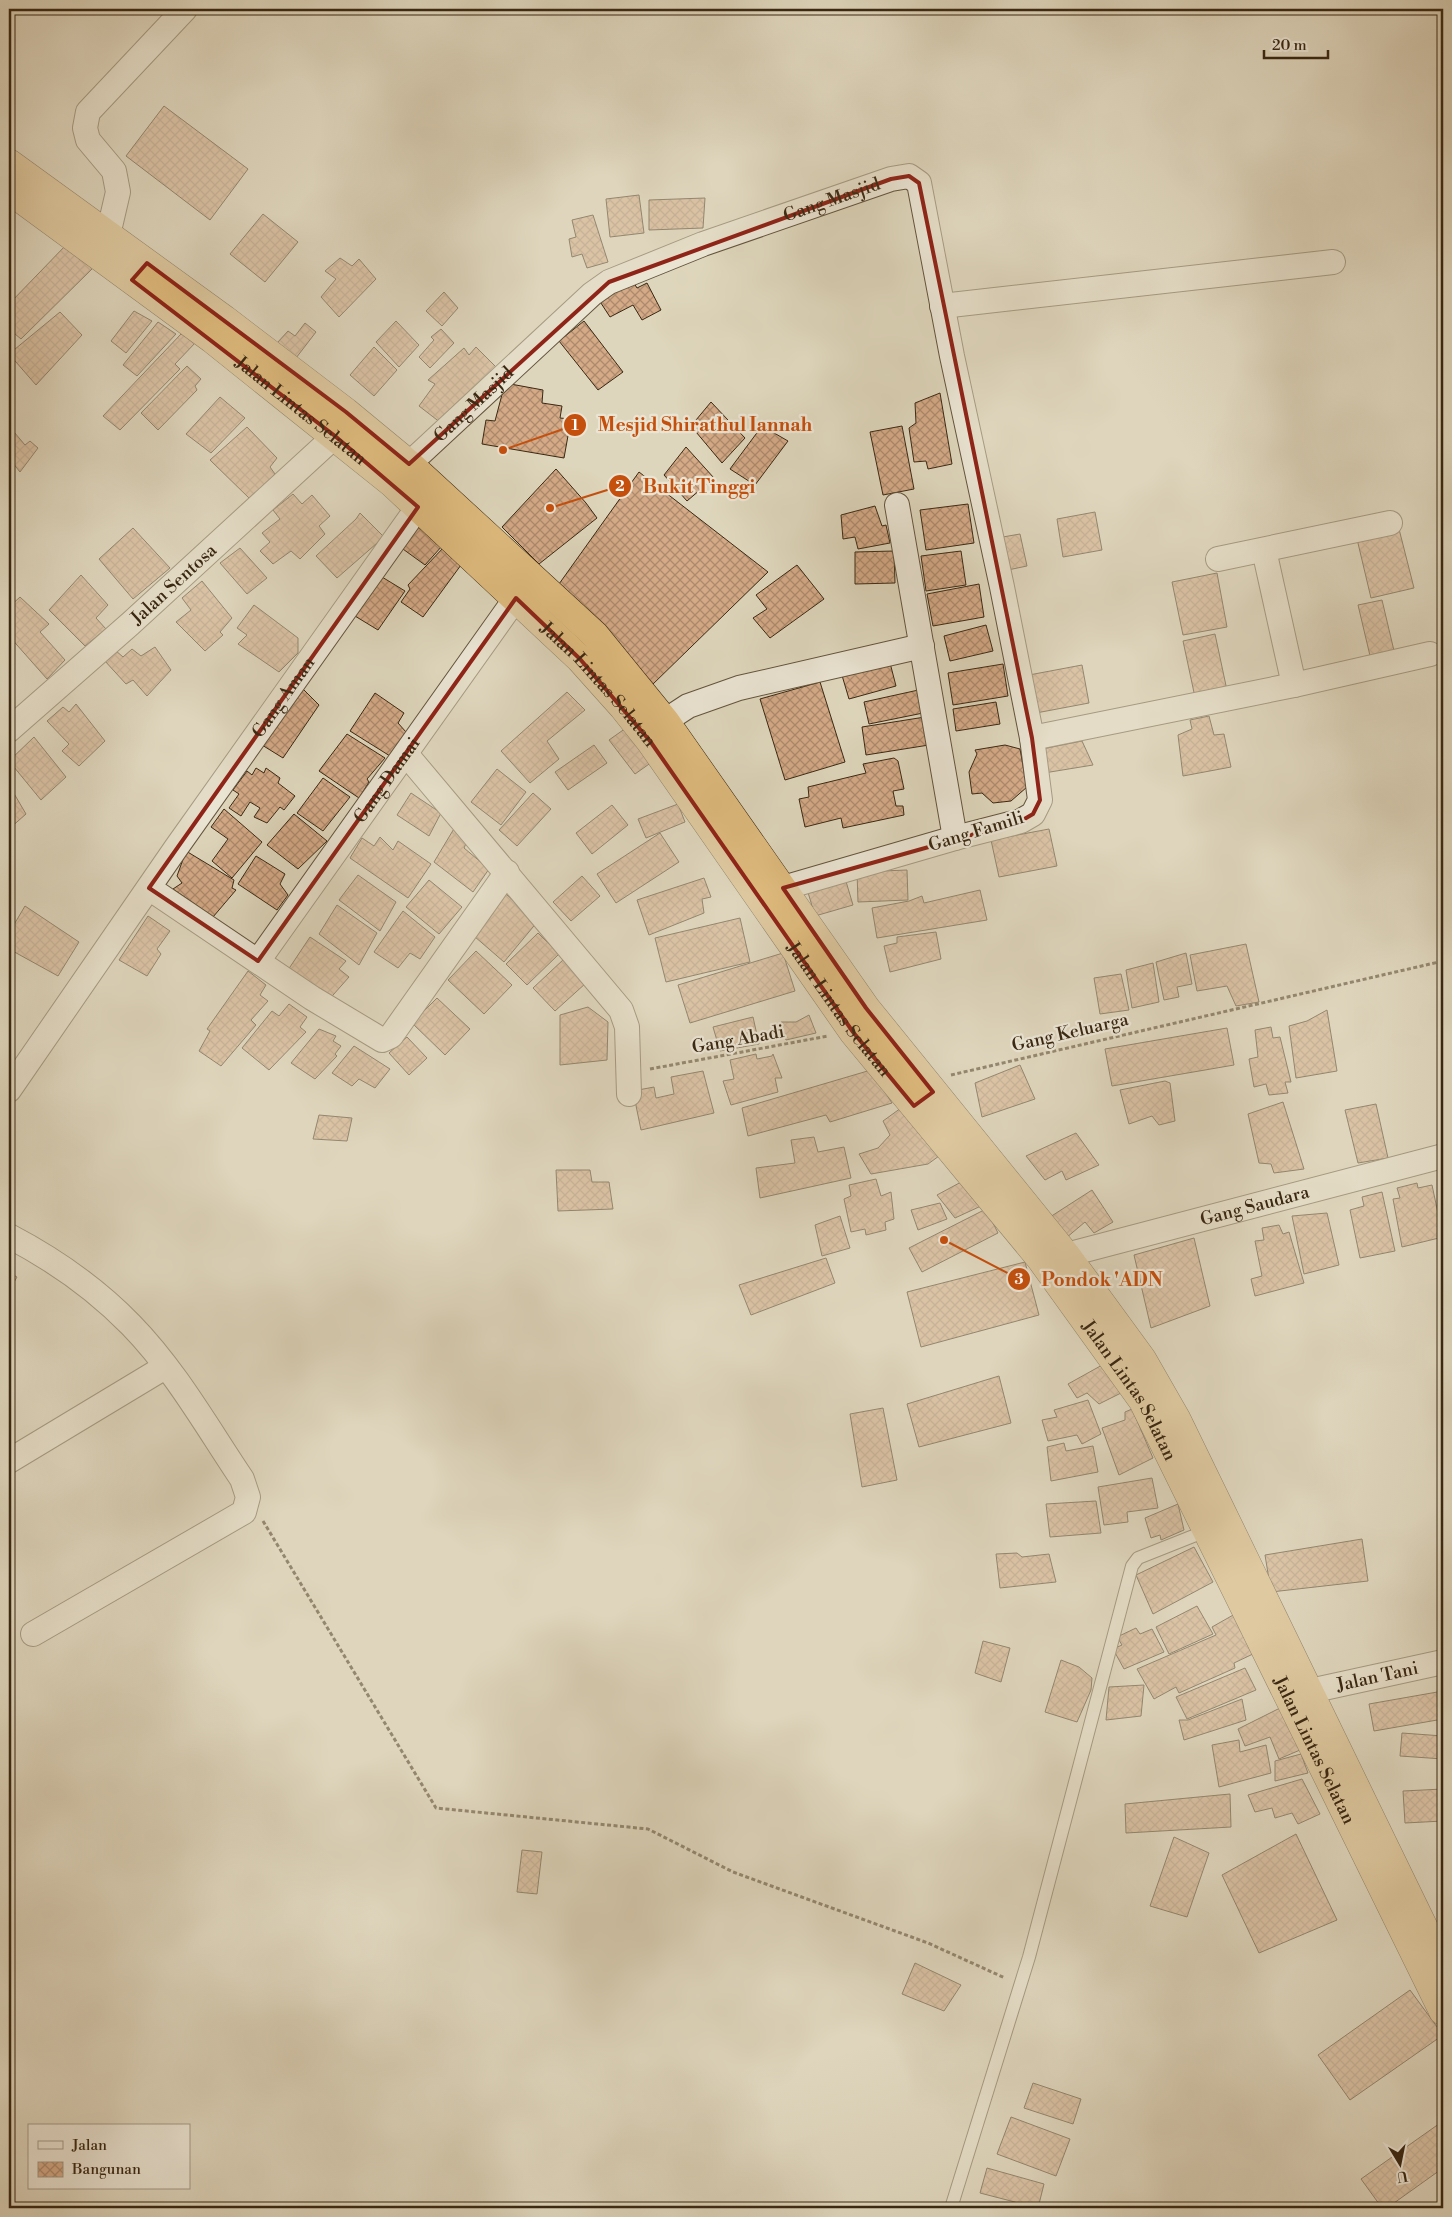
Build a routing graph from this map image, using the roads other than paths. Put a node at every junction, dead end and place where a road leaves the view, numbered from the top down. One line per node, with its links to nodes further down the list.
1 (185, 9): 4 (street)
2 (9, 163): 4 (highway, Jalan Lintas Selatan)
3 (9, 190): 6 (highway, Jalan Lintas Selatan)
4 (108, 235): 6 (highway, Jalan Lintas Selatan)
5 (1333, 262): 7 (street)
6 (140, 272): 8 (highway, Jalan Lintas Selatan); 9 (highway, Jalan Lintas Selatan)
7 (942, 306): 9 (street, Gang Masjid); 15 (street, Gang Masjid)
8 (335, 436): 11 (highway, Jalan Lintas Selatan); 21 (street, Jalan Sentosa)
9 (409, 464): 20 (highway, Jalan Lintas Selatan)
10 (896, 505): 17 (street)
11 (418, 507): 16 (highway, Jalan Lintas Selatan); 26 (street, Gang Aman)
12 (1390, 523): 13 (street)
13 (1264, 550): 14 (street); 19 (street)
14 (1218, 559)
15 (1002, 588): 22 (street, Gang Famili)
16 (516, 598): 23 (street, Gang Damai); 31 (highway, Jalan Lintas Selatan)
17 (922, 646): 20 (street); 24 (street)
18 (1430, 654): 19 (street)
19 (1294, 685): 22 (street)
20 (665, 721): 27 (highway, Jalan Lintas Selatan)
21 (9, 730)
22 (1032, 738): 24 (street, Gang Famili)
23 (406, 754): 25 (street); 28 (street, Gang Damai)
24 (955, 838): 27 (street, Gang Famili)
25 (507, 872): 28 (street); 29 (street)
26 (149, 888): 28 (street); 30 (street, Gang Aman)
27 (784, 888): 31 (highway, Jalan Lintas Selatan)
28 (258, 961)
29 (628, 1084)
30 (9, 1090)
31 (923, 1093): 34 (highway, Jalan Lintas Selatan); 37 (highway, Jalan Lintas Selatan)
32 (1443, 1156): 34 (street, Gang Saudara)
33 (9, 1236): 35 (street)
34 (1066, 1255): 40 (highway, Jalan Lintas Selatan)
35 (166, 1367): 36 (street); 38 (street)
36 (9, 1461)
37 (1206, 1531): 42 (highway, Jalan Lintas Selatan); 43 (lane)
38 (33, 1634)
39 (1443, 1662): 40 (street, Jalan Tani)
40 (1310, 1691): 41 (highway, Jalan Lintas Selatan)
41 (1443, 1966)
42 (1443, 2011)
43 (951, 2208)

